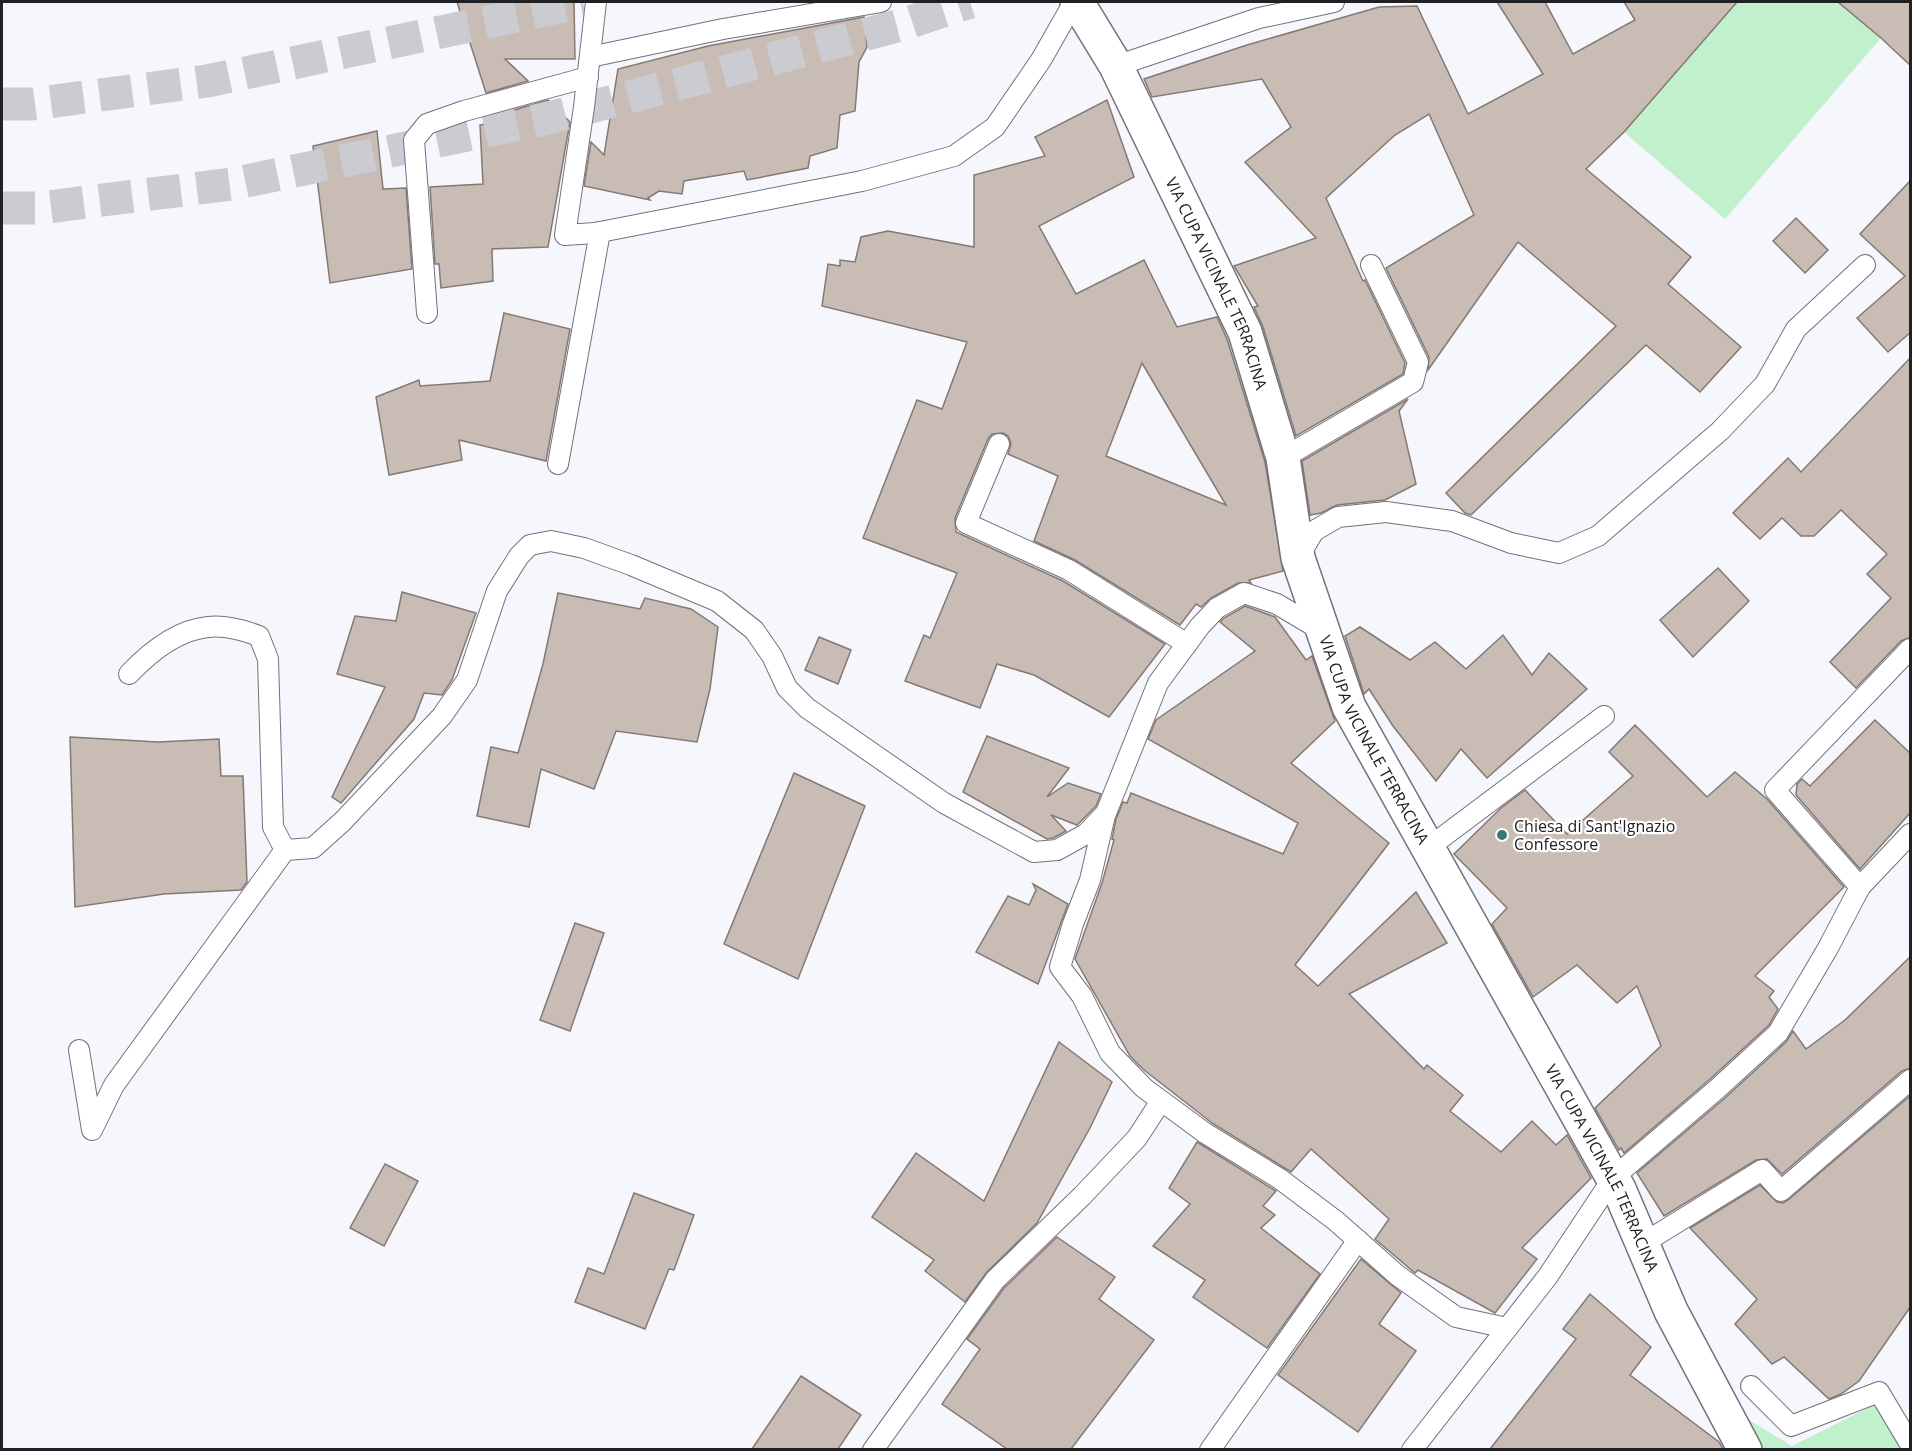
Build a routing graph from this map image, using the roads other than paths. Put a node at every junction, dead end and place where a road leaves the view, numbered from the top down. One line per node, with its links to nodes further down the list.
1 (596, 2): 5 (lane)
2 (881, 2): 5 (lane)
3 (1076, 2): 6 (street, VIA CUPA VICINALE TERRACINA); 8 (lane)
4 (1334, 2): 6 (lane)
5 (590, 57): 7 (lane)
6 (1116, 66): 13 (street, VIA CUPA VICINALE TERRACINA)
7 (588, 77): 8 (lane); 11 (lane)
8 (600, 232): 14 (lane)
9 (1371, 265): 13 (lane)
10 (1865, 265): 15 (lane)
11 (427, 312)
12 (999, 444): 17 (lane)
13 (1282, 458): 15 (street, VIA CUPA VICINALE TERRACINA)
14 (558, 464)
15 (1298, 558): 16 (street, VIA CUPA VICINALE TERRACINA)
16 (1324, 632): 17 (lane); 23 (street, VIA CUPA VICINALE TERRACINA)
17 (1187, 644): 21 (lane)
18 (1911, 649): 25 (lane)
19 (129, 674): 24 (lane)
20 (1604, 716): 23 (lane)
21 (1106, 813): 24 (lane); 28 (lane)
22 (1911, 834): 25 (lane)
23 (1428, 848): 29 (street, VIA CUPA VICINALE TERRACINA)
24 (285, 850): 26 (lane)
25 (1860, 887): 29 (lane)
26 (79, 1050)
27 (1911, 1080): 31 (lane)
28 (1161, 1101): 30 (lane); 35 (lane)
29 (1613, 1178): 31 (street, VIA CUPA VICINALE TERRACINA); 32 (lane)
30 (1358, 1240): 32 (lane); 36 (lane)
31 (1642, 1244): 38 (street, VIA CUPA VICINALE TERRACINA)
32 (1508, 1328): 37 (lane)
33 (1751, 1386): 34 (lane)
34 (1911, 1444)
35 (873, 1449)
36 (1210, 1449)
37 (1412, 1449)
38 (1745, 1449)

